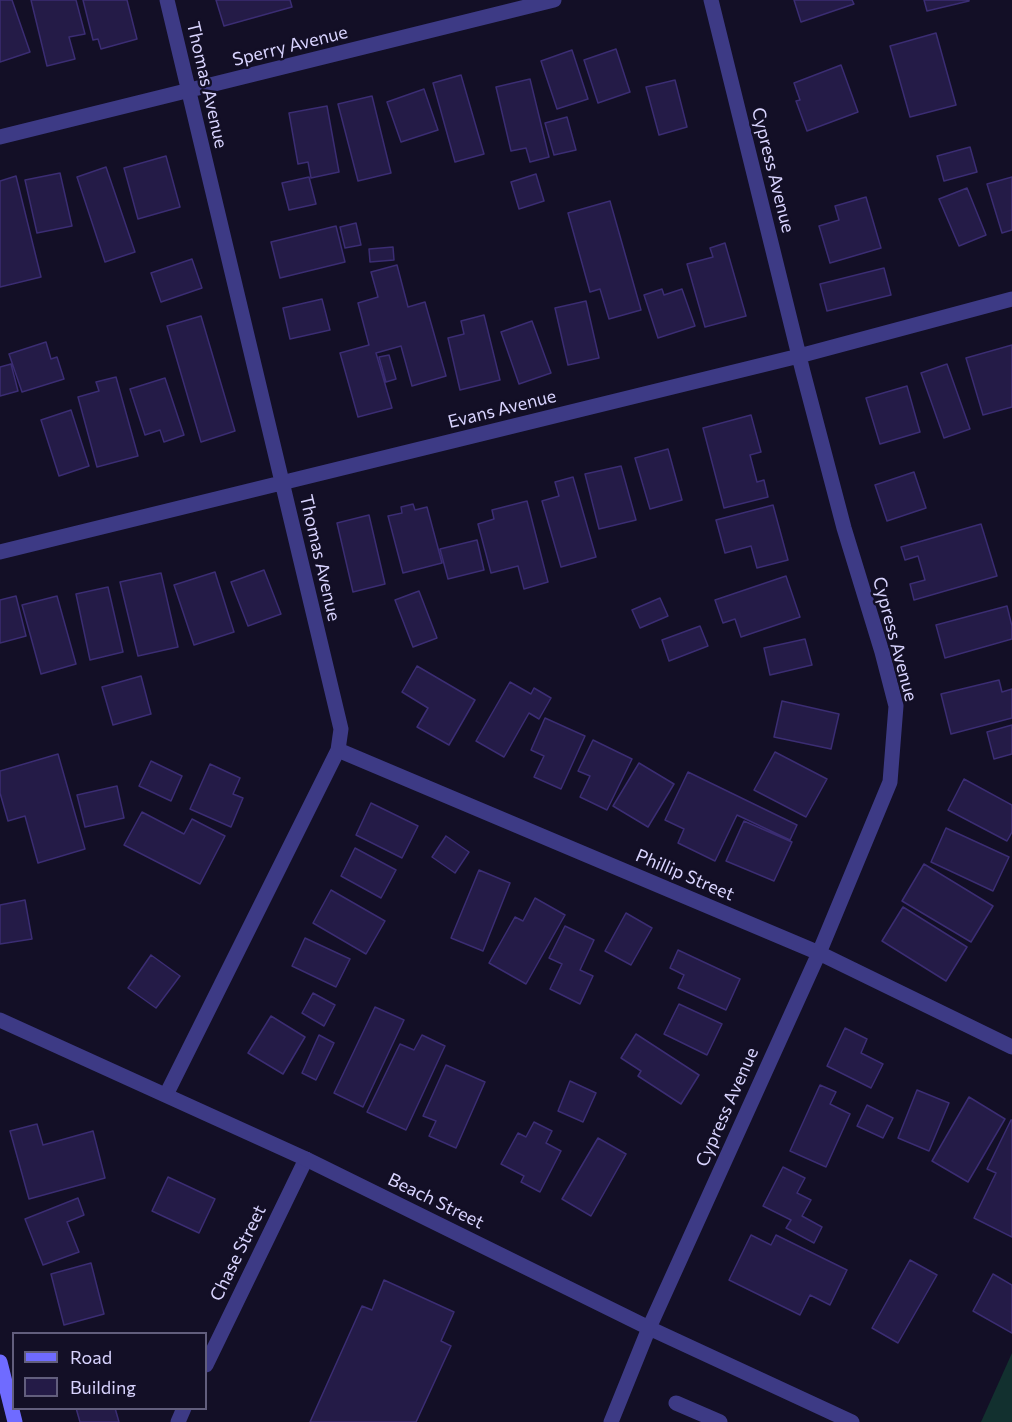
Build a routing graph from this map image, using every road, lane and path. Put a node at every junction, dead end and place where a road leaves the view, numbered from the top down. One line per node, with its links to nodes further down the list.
1 (167, 0): 4 (street, Thomas Avenue)
2 (554, 0): 4 (street, Sperry Avenue)
3 (711, 0): 7 (street, Cypress Avenue)
4 (189, 92): 5 (street, Sperry Avenue); 8 (street, Thomas Avenue)
5 (0, 137)
6 (1012, 299): 7 (street, Evans Avenue)
7 (799, 356): 8 (street, Evans Avenue); 11 (street, Cypress Avenue)
8 (283, 483): 9 (street, Evans Avenue); 10 (street, Thomas Avenue)
9 (0, 552)
10 (338, 750): 11 (street, Phillip Street); 14 (street, Thomas Avenue)
11 (819, 953): 13 (street, Phillip Street); 16 (street, Cypress Avenue)
12 (0, 1020): 14 (street, Beach Street)
13 (1012, 1047)
14 (166, 1095): 15 (street, Beach Street)
15 (306, 1159): 16 (street, Beach Street); 18 (street, Chase Street)
16 (649, 1328): 21 (street, Cypress Avenue); 23 (street, Beach Street)
17 (0, 1362): 20 (main road)
18 (207, 1363)
19 (676, 1403): 22 (street)
20 (15, 1422)
21 (611, 1422)
22 (720, 1422)
23 (852, 1422)

